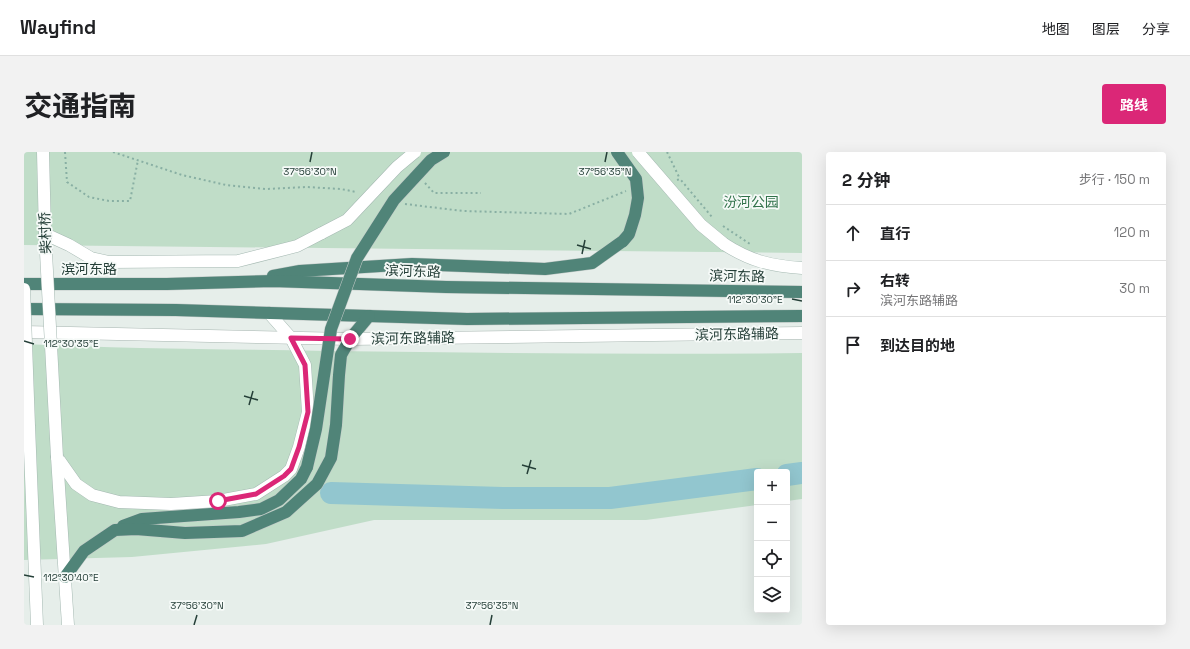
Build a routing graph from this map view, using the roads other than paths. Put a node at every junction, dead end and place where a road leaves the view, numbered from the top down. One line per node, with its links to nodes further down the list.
1 (43, 152): 6 (main road, 柴村桥, bridge)
2 (415, 152): 6 (main road, bridge)
3 (444, 152): 22 (highway, bridge)
4 (617, 152): 8 (highway, bridge)
5 (638, 152): 7 (main road, bridge)
6 (44, 234): 21 (main road, 柴村桥, bridge)
7 (802, 268)
8 (243, 282): 9 (highway, 滨河东路); 11 (highway, 滨河东路)
9 (24, 284)
10 (24, 289): 20 (main road, bridge)
11 (802, 292)
12 (24, 309): 13 (highway)
13 (269, 313): 14 (highway); 18 (main road)
14 (369, 316): 15 (highway); 19 (highway)
15 (802, 316)
16 (24, 332): 18 (main road, 滨河东路辅路)
17 (802, 333): 19 (main road, 滨河东路辅路)
18 (291, 338): 19 (main road, 滨河东路辅路); 21 (main road)
19 (350, 339): 22 (highway)
20 (27, 430): 23 (main road)
21 (57, 457): 24 (main road, 柴村桥)
22 (115, 530): 24 (highway)
23 (27, 553): 25 (main road)
24 (65, 577): 26 (main road, 柴村桥)
25 (37, 625)
26 (68, 625)

